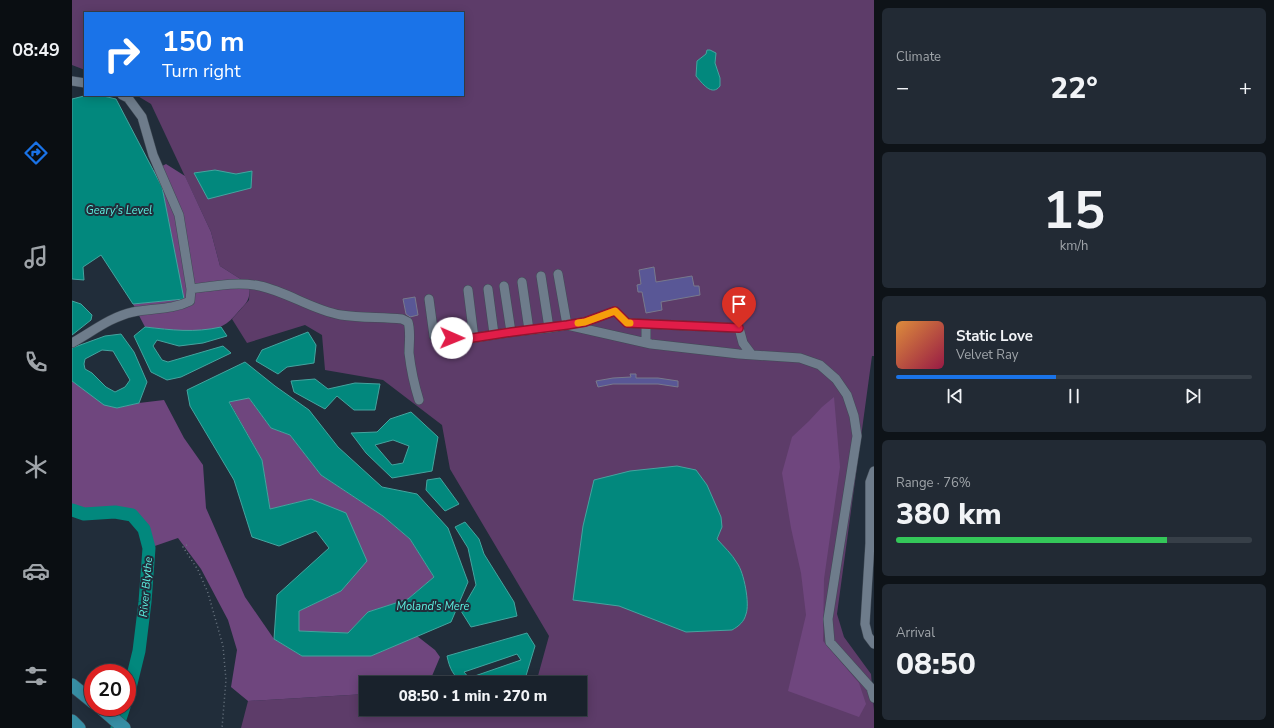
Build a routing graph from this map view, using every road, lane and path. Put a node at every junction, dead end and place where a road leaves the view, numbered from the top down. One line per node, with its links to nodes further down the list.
1 (72, 81): 2 (lane)
2 (84, 83)
3 (124, 96): 8 (lane)
4 (558, 274): 14 (lane)
5 (541, 276): 15 (lane)
6 (522, 282): 16 (lane)
7 (504, 286): 17 (lane)
8 (191, 289): 21 (lane); 24 (lane)
9 (488, 289): 19 (lane)
10 (468, 290): 20 (lane)
11 (429, 299): 20 (lane)
12 (603, 315): 13 (lane); 14 (lane); 18 (lane)
13 (646, 324): 22 (lane); 23 (lane)
14 (567, 325): 15 (lane); 18 (lane)
15 (549, 328): 16 (lane)
16 (529, 330): 17 (lane)
17 (512, 332): 19 (lane)
18 (604, 333): 22 (lane)
19 (494, 334): 20 (lane)
20 (474, 338)
21 (72, 343)
22 (646, 343): 23 (lane)
23 (752, 355): 31 (lane)
24 (419, 400)
25 (874, 471): 26 (lane)
26 (872, 543): 28 (lane)
27 (187, 545): 36 (path)
28 (874, 644)
29 (72, 685): 30 (highway)
30 (84, 695)
31 (874, 698)
32 (111, 716): 35 (highway)
33 (72, 722): 34 (highway)
34 (79, 728)
35 (124, 728)
36 (222, 728)

